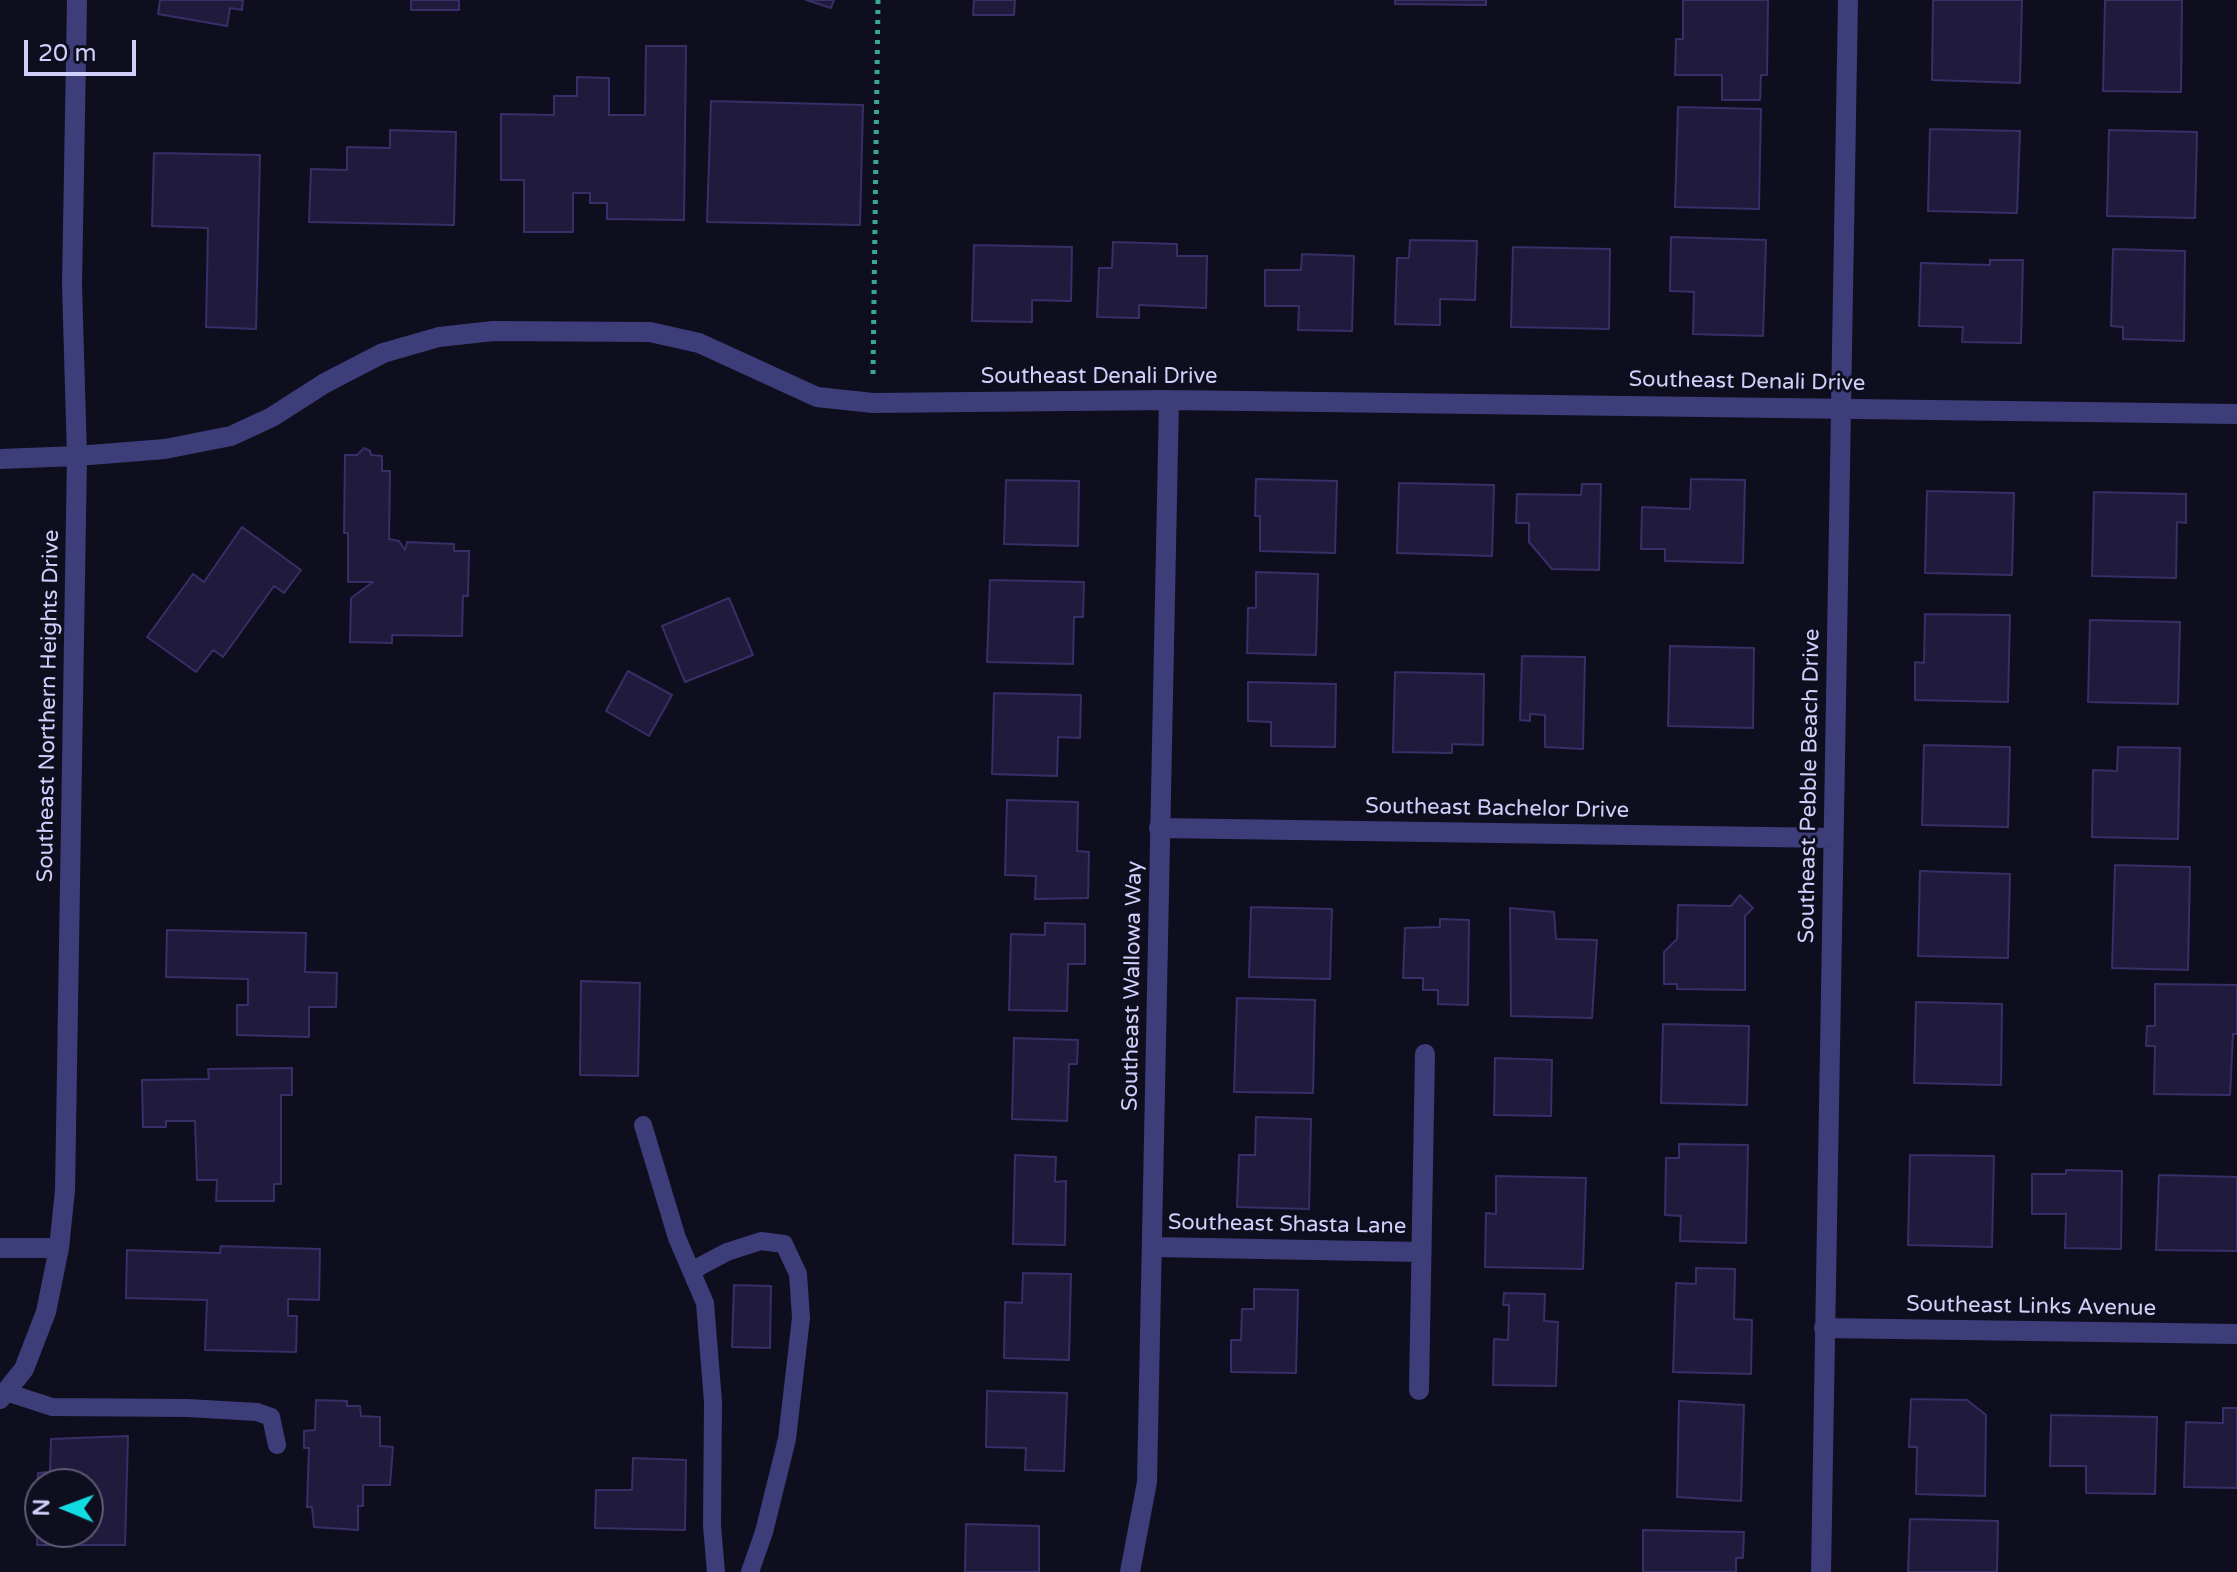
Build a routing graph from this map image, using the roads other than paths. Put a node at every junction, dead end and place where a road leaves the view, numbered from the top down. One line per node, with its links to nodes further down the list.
1 (77, 0): 6 (street, Southeast Northern Heights Drive)
2 (1848, 0): 4 (street, Southeast Pebble Beach Drive)
3 (1169, 400): 4 (street, Southeast Denali Drive); 6 (street, Southeast Denali Drive); 8 (street, Southeast Wallowa Way)
4 (1842, 407): 5 (street, Southeast Denali Drive); 9 (street, Southeast Pebble Beach Drive)
5 (2237, 414)
6 (77, 456): 7 (street, Southeast Denali Drive); 14 (street, Southeast Northern Heights Drive)
7 (0, 459)
8 (1159, 828): 9 (street, Southeast Bachelor Drive); 12 (street, Southeast Wallowa Way)
9 (1833, 838): 17 (street, Southeast Pebble Beach Drive)
10 (1425, 1054): 15 (street, Southeast Shasta Lane)
11 (643, 1125): 16 (lane)
12 (1152, 1247): 15 (street, Southeast Shasta Lane); 24 (street, Southeast Wallowa Way)
13 (0, 1248): 14 (street)
14 (59, 1248): 20 (street, Southeast Northern Heights Drive)
15 (1421, 1252): 19 (street, Southeast Shasta Lane)
16 (691, 1271): 22 (lane); 23 (lane)
17 (1824, 1328): 18 (street, Southeast Links Avenue); 25 (street, Southeast Pebble Beach Drive)
18 (2237, 1334)
19 (1419, 1390)
20 (3, 1396): 21 (lane)
21 (277, 1445)
22 (716, 1572)
23 (750, 1572)
24 (1130, 1572)
25 (1821, 1572)

